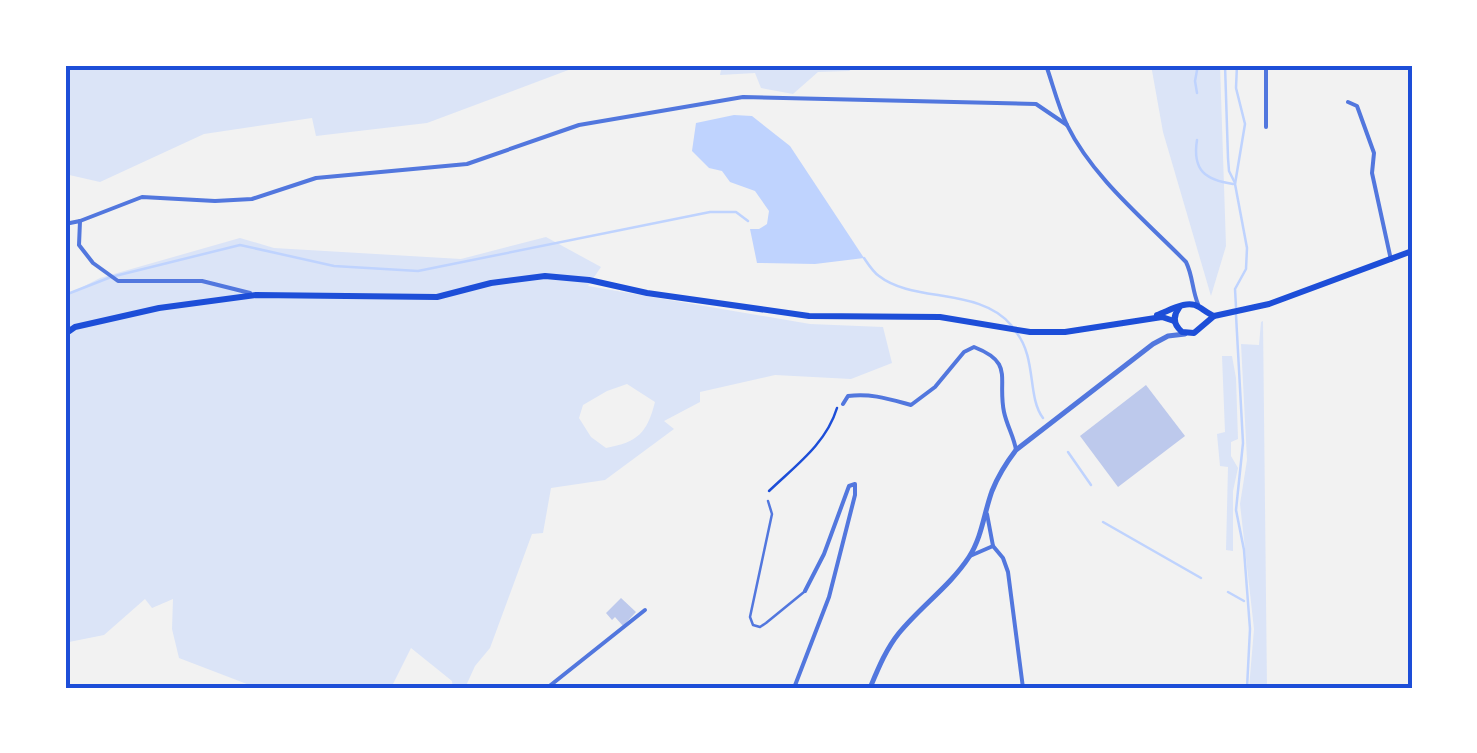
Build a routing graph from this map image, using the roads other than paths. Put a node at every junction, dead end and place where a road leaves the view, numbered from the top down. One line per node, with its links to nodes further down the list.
1 (1046, 65): 6 (street)
2 (1266, 65): 7 (street)
3 (1410, 65): 4 (street)
4 (1412, 85)
5 (1348, 102): 11 (street)
6 (1068, 125): 8 (street); 12 (street)
7 (1266, 127)
8 (80, 221): 9 (street); 13 (street)
9 (65, 224)
10 (1412, 251): 11 (main road)
11 (1391, 260): 16 (main road)
12 (1194, 292): 14 (street); 15 (street)
13 (256, 295): 17 (main road); 20 (main road)
14 (1182, 306): 15 (main road); 17 (main road); 18 (main road)
15 (1202, 309): 16 (main road); 19 (main road)
16 (1214, 316): 19 (main road)
17 (1148, 318): 18 (main road)
18 (1175, 323): 21 (main road); 22 (street)
19 (1204, 324): 21 (main road)
20 (65, 334)
21 (1186, 334): 22 (street)
22 (1168, 336): 24 (street)
23 (842, 404): 24 (street)
24 (1016, 450): 26 (street)
25 (768, 501): 30 (lane)
26 (986, 513): 27 (street); 28 (street)
27 (978, 538): 28 (street); 29 (street)
28 (993, 543): 29 (street); 35 (street)
29 (969, 556): 34 (street)
30 (805, 591): 33 (street)
31 (645, 610): 32 (street)
32 (547, 688)
33 (794, 688)
34 (870, 688)
35 (1023, 688)

